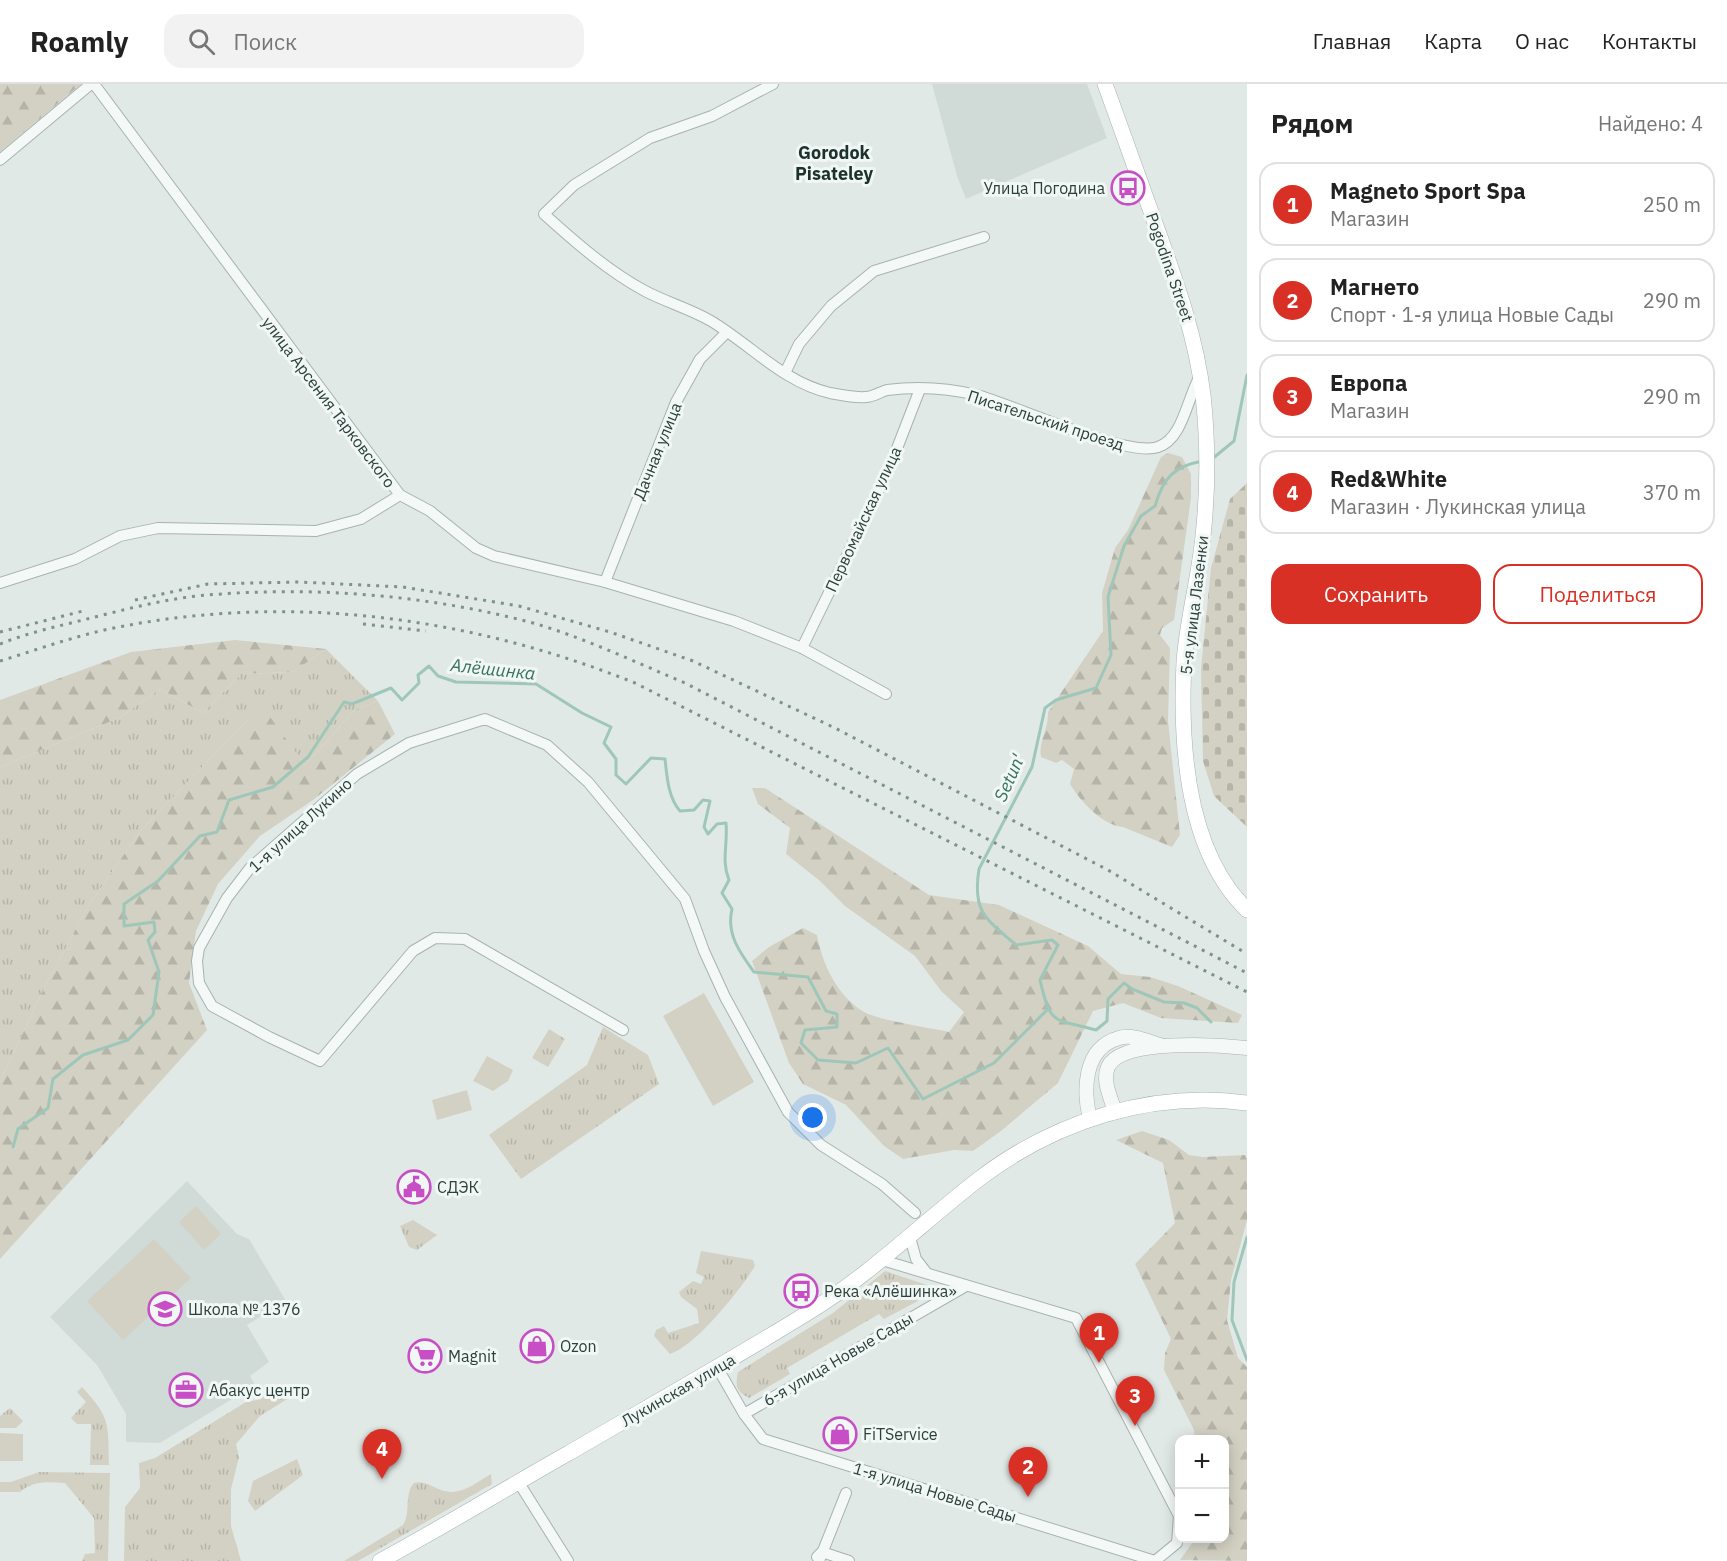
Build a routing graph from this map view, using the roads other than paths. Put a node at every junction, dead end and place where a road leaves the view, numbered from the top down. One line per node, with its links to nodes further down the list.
1 (92, 84): 4 (street); 11 (street, улица Арсения Тарковского)
2 (773, 84): 6 (street, Писательский проезд)
3 (1105, 84): 8 (main road, Pogodina Street)
4 (0, 160)
5 (984, 237): 7 (street)
6 (727, 332): 7 (street, Писательский проезд); 12 (street, Дачная улица)
7 (785, 373): 9 (street, Писательский проезд)
8 (1200, 376): 9 (street, Писательский проезд); 10 (main road, Pogodina Street)
9 (920, 389): 14 (street, Первомайская улица)
10 (1205, 420): 16 (main road, 5-я улица Лазенки)
11 (400, 495): 12 (street, улица Арсения Тарковского); 13 (street)
12 (605, 582): 14 (street, улица Арсения Тарковского)
13 (0, 583)
14 (802, 648): 15 (street, улица Арсения Тарковского)
15 (886, 694)
16 (1245, 903)
17 (623, 1030): 23 (street, 1-я улица Лукино)
18 (1168, 1047): 19 (street); 21 (street); 22 (street)
19 (1247, 1048)
20 (1247, 1102): 21 (main road, Лукинская улица)
21 (1115, 1112): 22 (main road, Лукинская улица)
22 (1090, 1119): 24 (main road, Лукинская улица)
23 (915, 1213)
24 (910, 1237): 25 (main road, Лукинская улица); 26 (street)
25 (882, 1260): 26 (street); 28 (main road, Лукинская улица)
26 (926, 1272): 27 (street)
27 (966, 1286): 29 (street, 6-я улица Новые Сады); 37 (street)
28 (717, 1367): 29 (street, 1-я улица Новые Сады); 30 (main road, Лукинская улица)
29 (744, 1413): 37 (street, 1-я улица Новые Сады)
30 (519, 1482): 33 (main road, Лукинская улица); 34 (street)
31 (846, 1493): 32 (street)
32 (820, 1557): 35 (street); 36 (street)
33 (380, 1561)
34 (568, 1561)
35 (812, 1561)
36 (849, 1561)
37 (1155, 1561)

